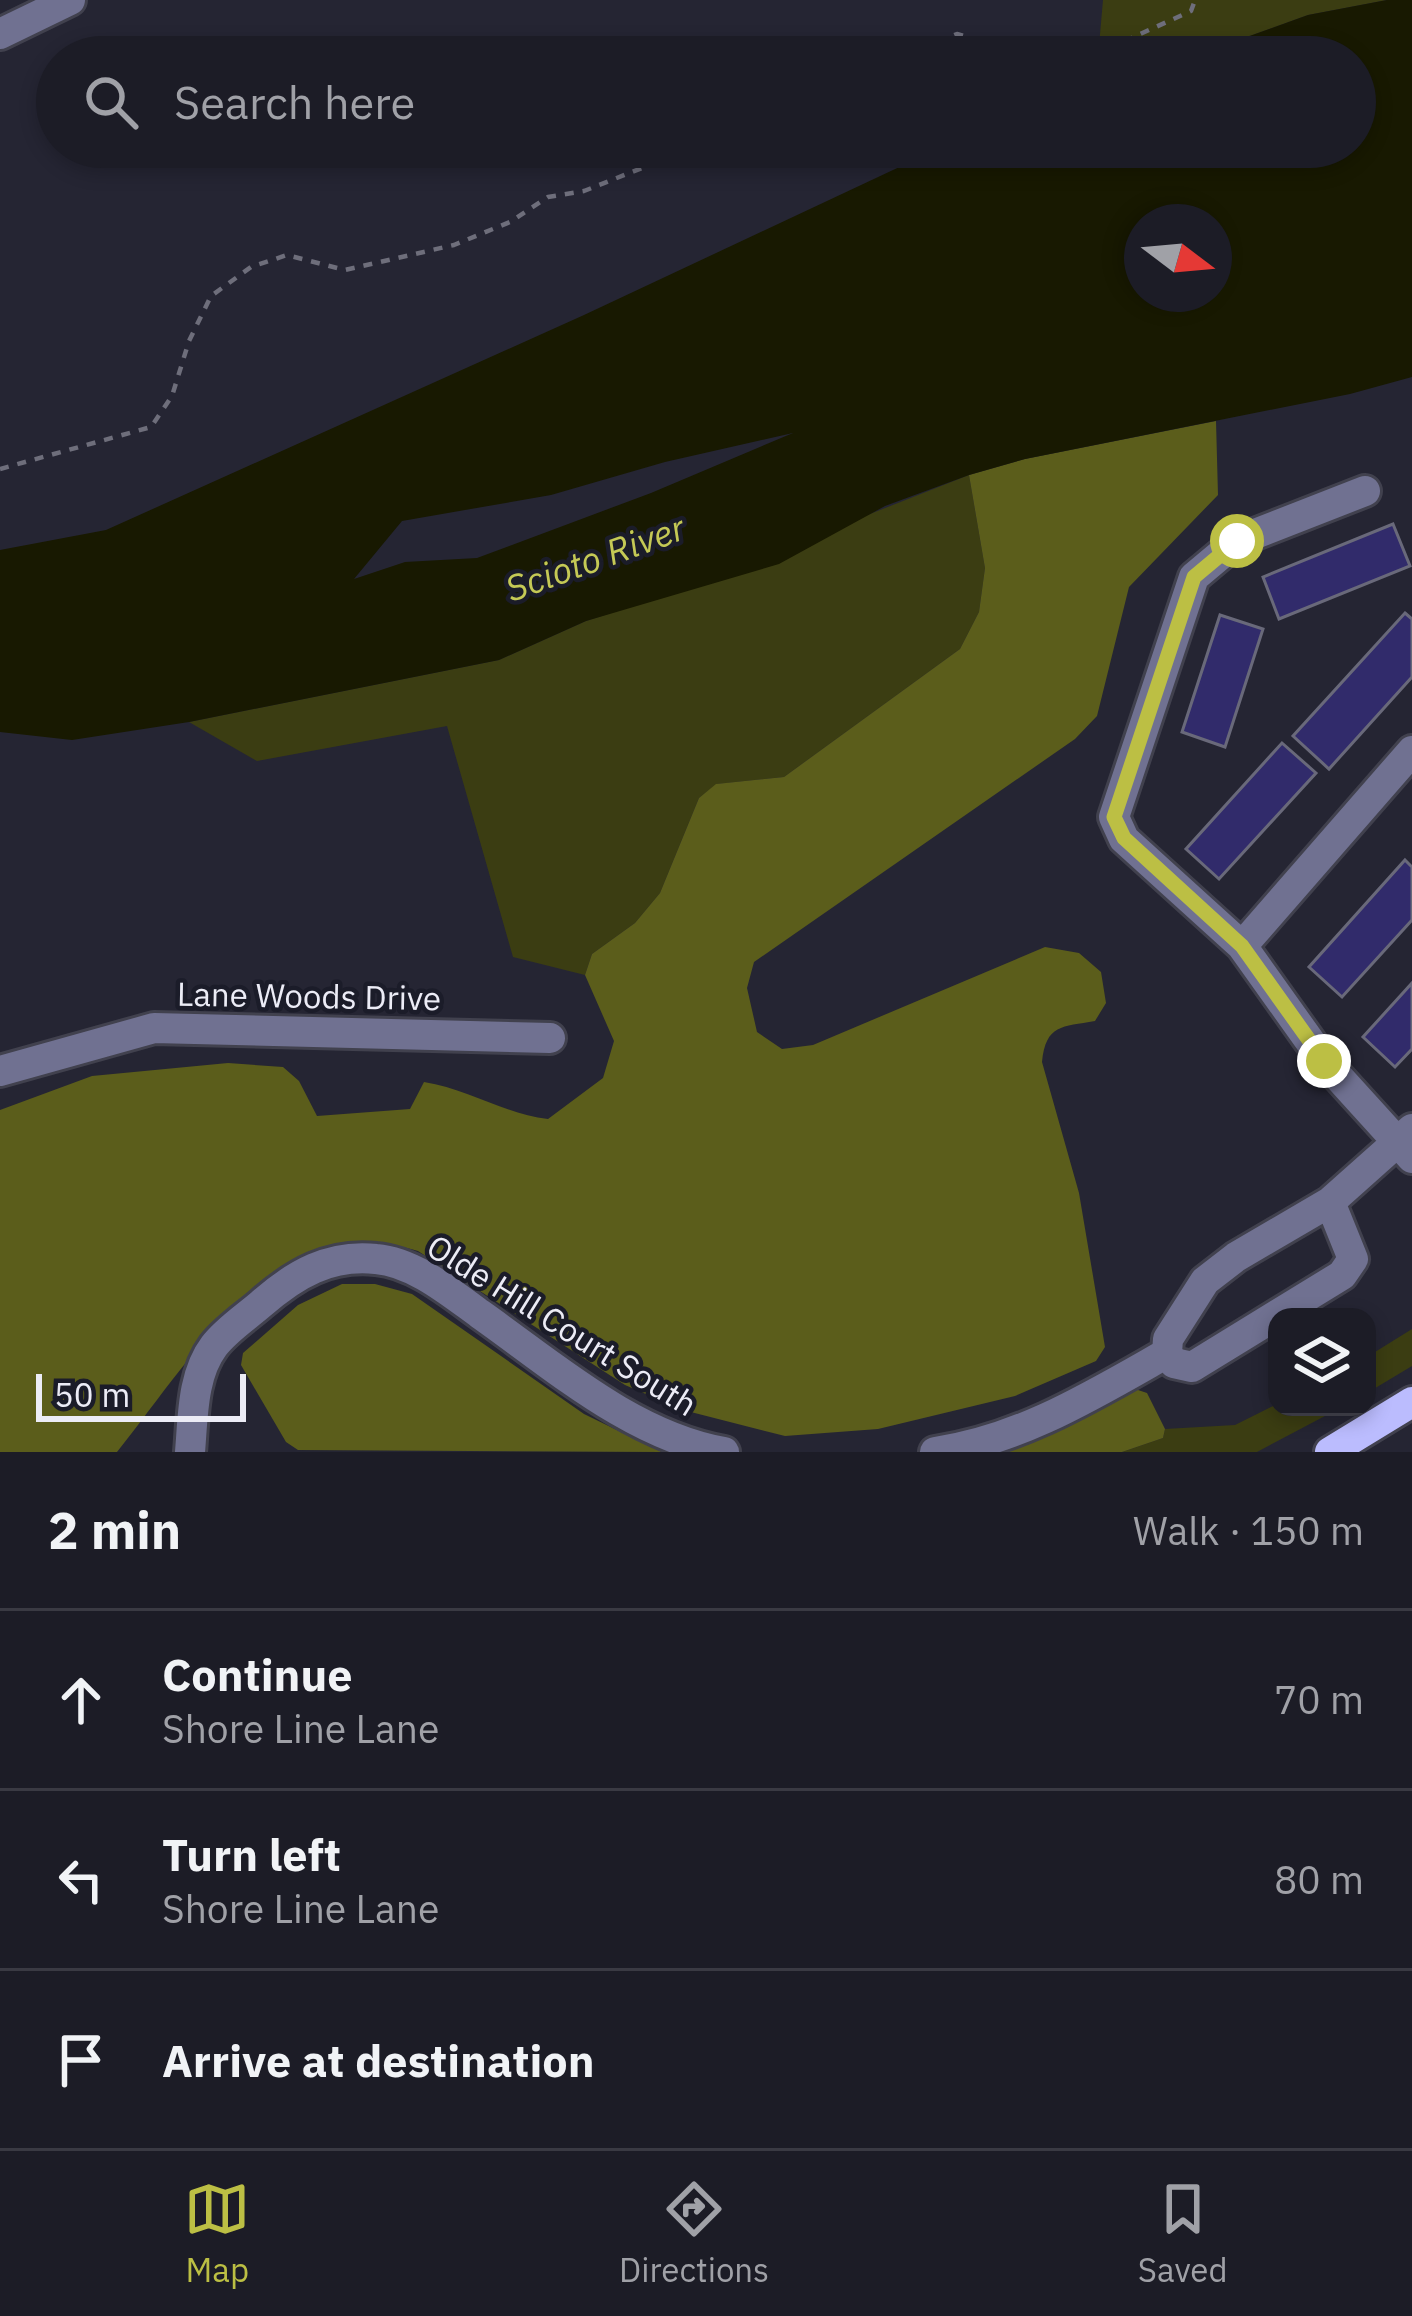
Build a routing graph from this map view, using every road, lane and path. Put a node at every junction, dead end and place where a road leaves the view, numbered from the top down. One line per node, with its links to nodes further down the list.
1 (70, 0): 3 (street)
2 (1195, 0): 4 (path)
3 (0, 34)
4 (1136, 36)
5 (642, 168): 6 (path)
6 (0, 470)
7 (1365, 490): 9 (street)
8 (1412, 751): 9 (street)
9 (1242, 946): 12 (street)
10 (550, 1038): 11 (street, Lane Woods Drive)
11 (0, 1072)
12 (1408, 1143): 13 (street)
13 (1330, 1202): 14 (street); 14 (street)
14 (1167, 1353): 18 (street)
15 (1412, 1402): 19 (main road)
16 (190, 1452): 17 (street, Olde Hill Court South)
17 (724, 1452)
18 (935, 1452)
19 (1330, 1452)

